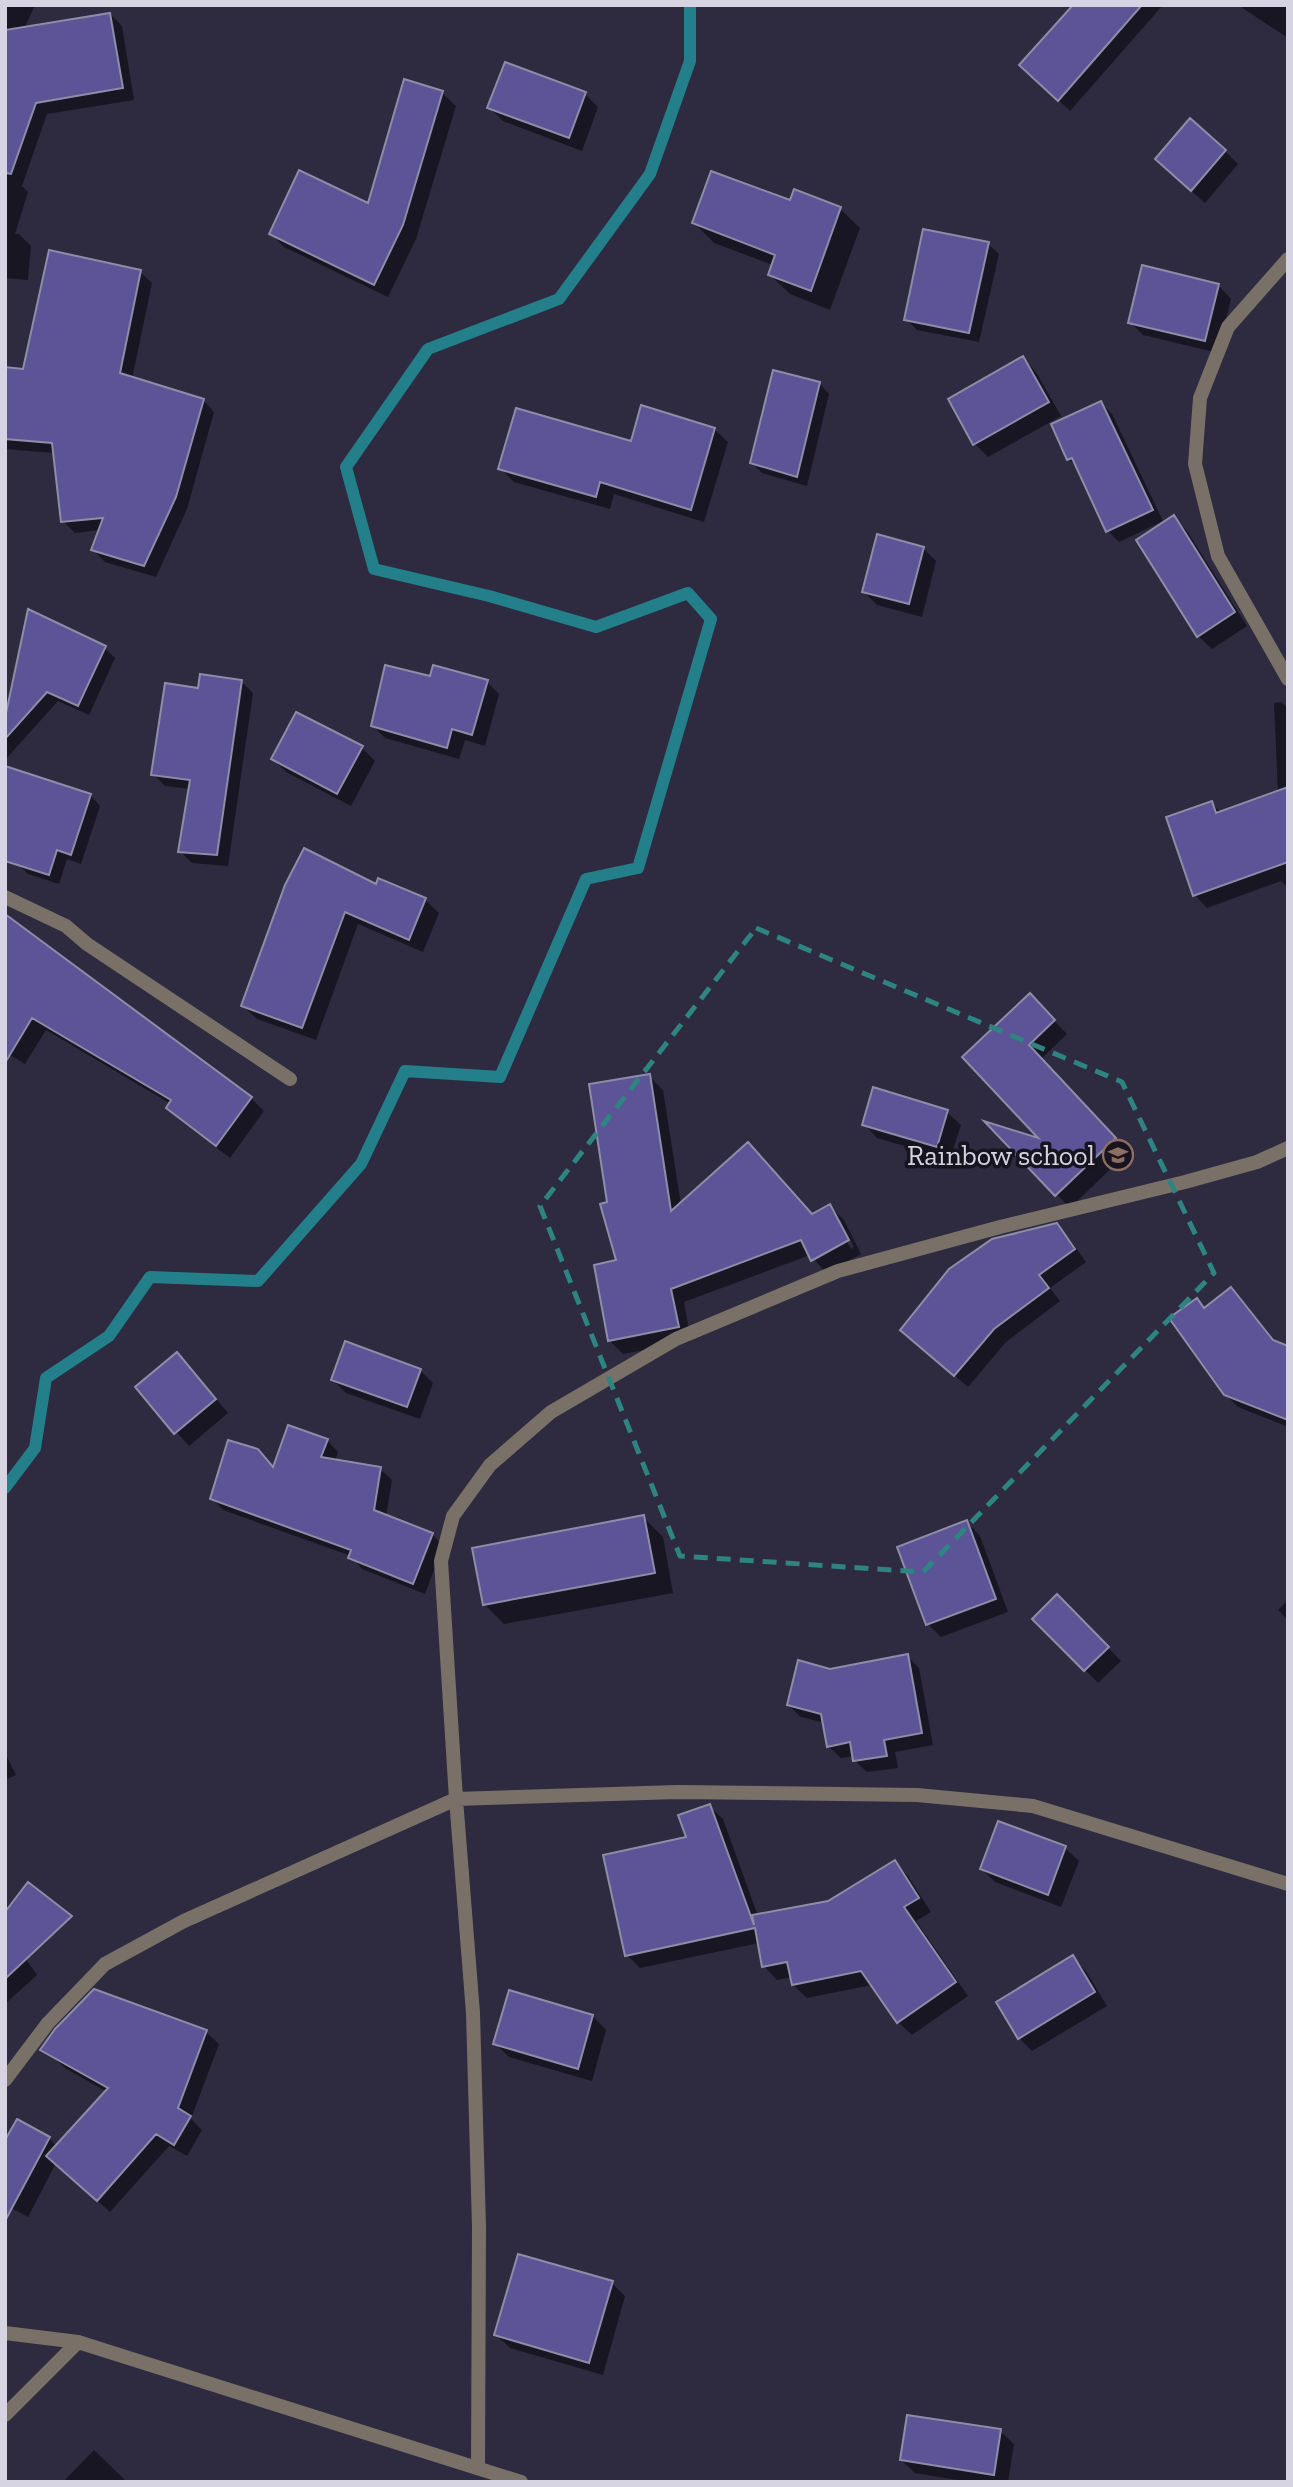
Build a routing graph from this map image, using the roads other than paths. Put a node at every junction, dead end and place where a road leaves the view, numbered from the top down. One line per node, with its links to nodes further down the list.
1 (1288, 259): 2 (street)
2 (1288, 679)
3 (5, 897): 4 (street)
4 (290, 1079)
5 (1288, 1148): 6 (street)
6 (456, 1800): 7 (street); 8 (street); 12 (street)
7 (1288, 1884)
8 (5, 2080)
9 (5, 2333): 10 (street)
10 (78, 2342): 11 (street); 12 (street)
11 (5, 2415)
12 (478, 2468): 13 (street)
13 (522, 2482)

